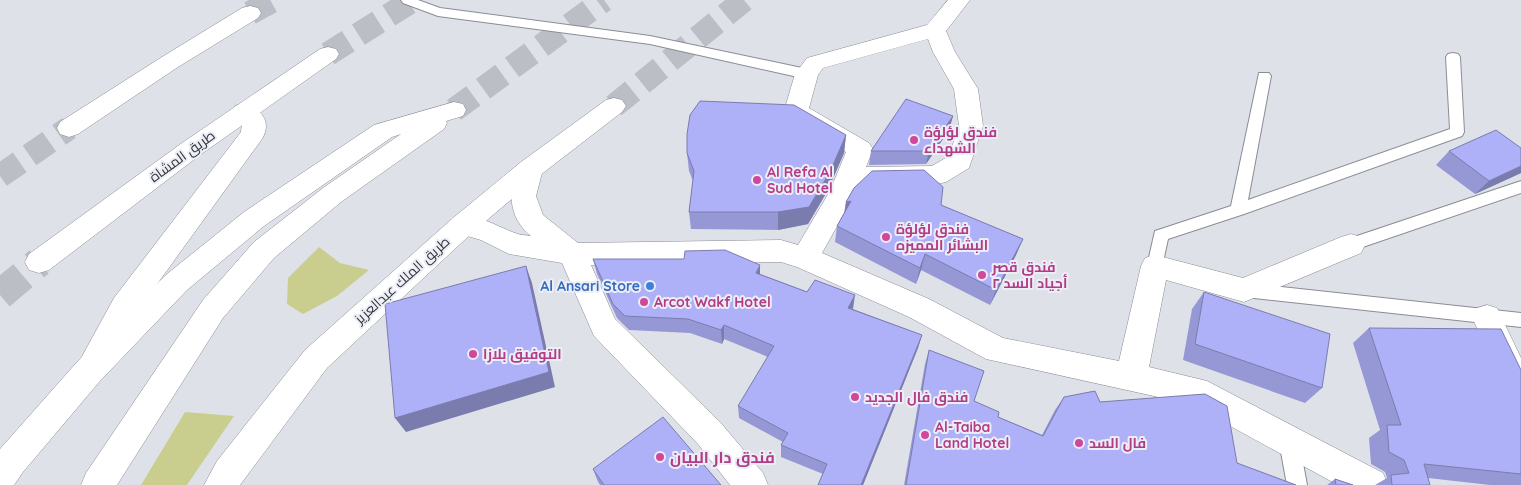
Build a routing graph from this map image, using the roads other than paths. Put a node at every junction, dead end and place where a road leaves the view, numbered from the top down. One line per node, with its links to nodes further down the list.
1 (407, 0): 7 (lane)
2 (959, 0): 4 (main road)
3 (250, 13): 11 (main road)
4 (934, 30): 7 (main road); 14 (main road)
5 (328, 54): 10 (main road, طريق المشاة)
6 (1453, 57): 15 (lane)
7 (807, 74): 14 (main road)
8 (1264, 76): 15 (lane)
9 (614, 106): 12 (main road, طريق الملك عبدالعزيز)
10 (244, 112): 20 (main road, طريق المشاة); 25 (main road)
11 (68, 128)
12 (530, 169): 16 (main road, طريق الملك عبدالعزيز); 18 (main road)
13 (1521, 187): 17 (lane)
14 (841, 196): 19 (main road)
15 (1238, 210): 21 (lane)
16 (463, 225): 18 (main road); 31 (main road, طريق الملك عبدالعزيز)
17 (1351, 245): 22 (main road)
18 (572, 254): 19 (main road); 32 (main road)
19 (805, 258): 26 (main road)
20 (39, 262)
21 (1155, 266): 22 (main road); 26 (main road)
22 (1244, 290): 23 (lane)
23 (1487, 317): 24 (lane); 27 (main road)
24 (1521, 320)
25 (88, 371): 29 (main road); 30 (main road)
26 (1131, 378): 28 (main road)
27 (1521, 391)
28 (1289, 441): 33 (lane); 34 (main road)
29 (4, 468)
30 (98, 485)
31 (221, 485)
32 (751, 485)
33 (1297, 485)
34 (1372, 485)

